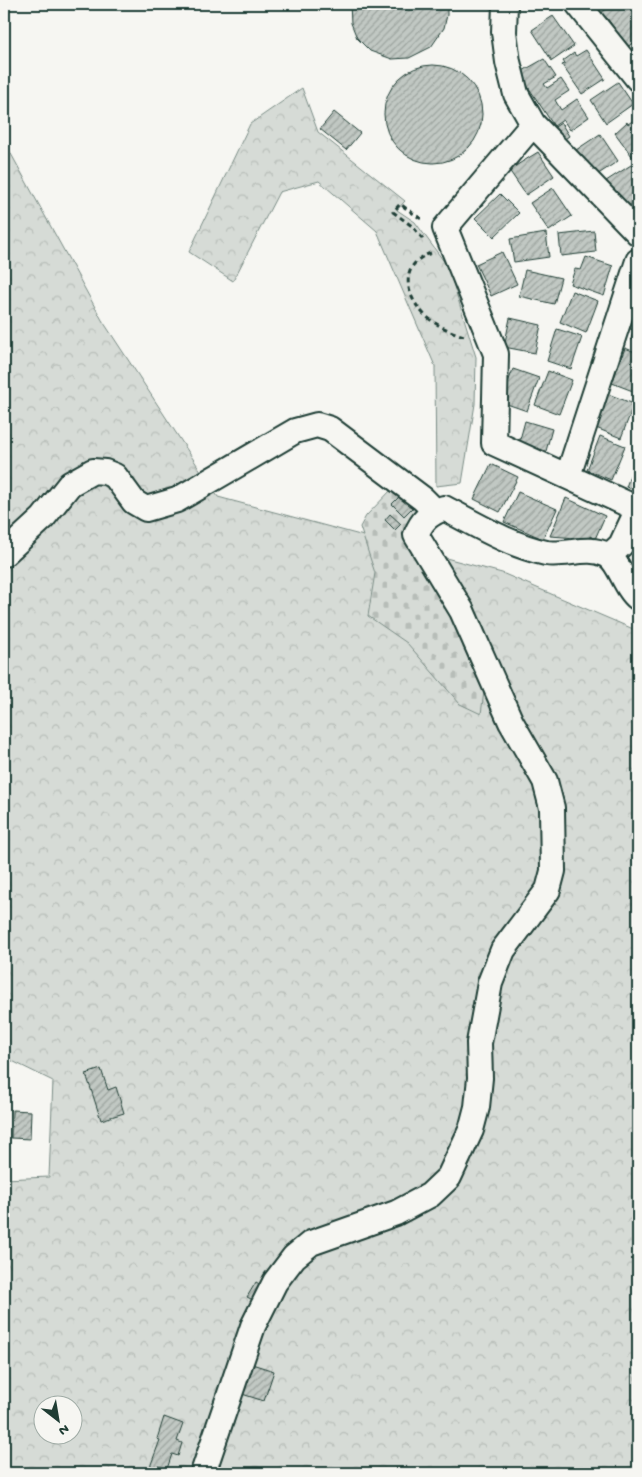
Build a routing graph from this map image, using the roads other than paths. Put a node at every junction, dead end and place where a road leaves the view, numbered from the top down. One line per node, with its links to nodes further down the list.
1 (505, 4): 4 (street)
2 (587, 8): 3 (street)
3 (638, 79)
4 (533, 124): 5 (street); 7 (street)
5 (638, 234)
6 (638, 261): 7 (street)
7 (568, 476): 8 (street)
8 (638, 509): 11 (street)
9 (432, 513): 10 (street); 11 (street); 13 (street)
10 (4, 554)
11 (609, 556): 12 (street)
12 (638, 598)
13 (203, 1473)

